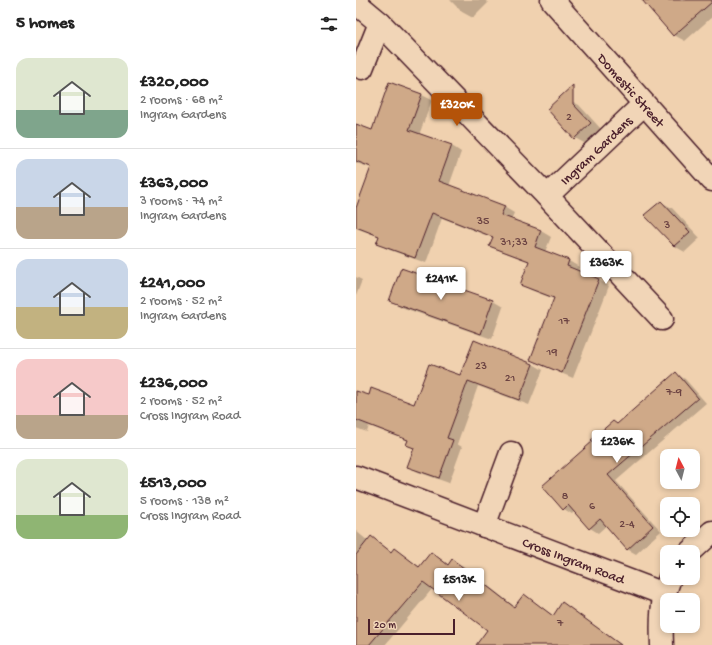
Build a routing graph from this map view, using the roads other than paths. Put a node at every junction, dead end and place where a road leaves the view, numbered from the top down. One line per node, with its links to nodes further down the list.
1 (552, 0): 5 (street, Domestic Street)
2 (356, 3): 3 (street, Ingram Gardens)
3 (380, 23): 4 (street); 7 (street, Ingram Gardens)
4 (362, 68)
5 (644, 104): 6 (street, Domestic Street); 7 (street, Ingram Gardens)
6 (712, 180)
7 (548, 196): 8 (street, Ingram Gardens)
8 (662, 319)
9 (511, 453): 11 (street)
10 (356, 477): 11 (street, Cross Ingram Road)
11 (484, 526): 14 (street, Cross Ingram Road)
12 (712, 532): 13 (street)
13 (698, 545)
14 (667, 586): 15 (street)
15 (662, 645)

